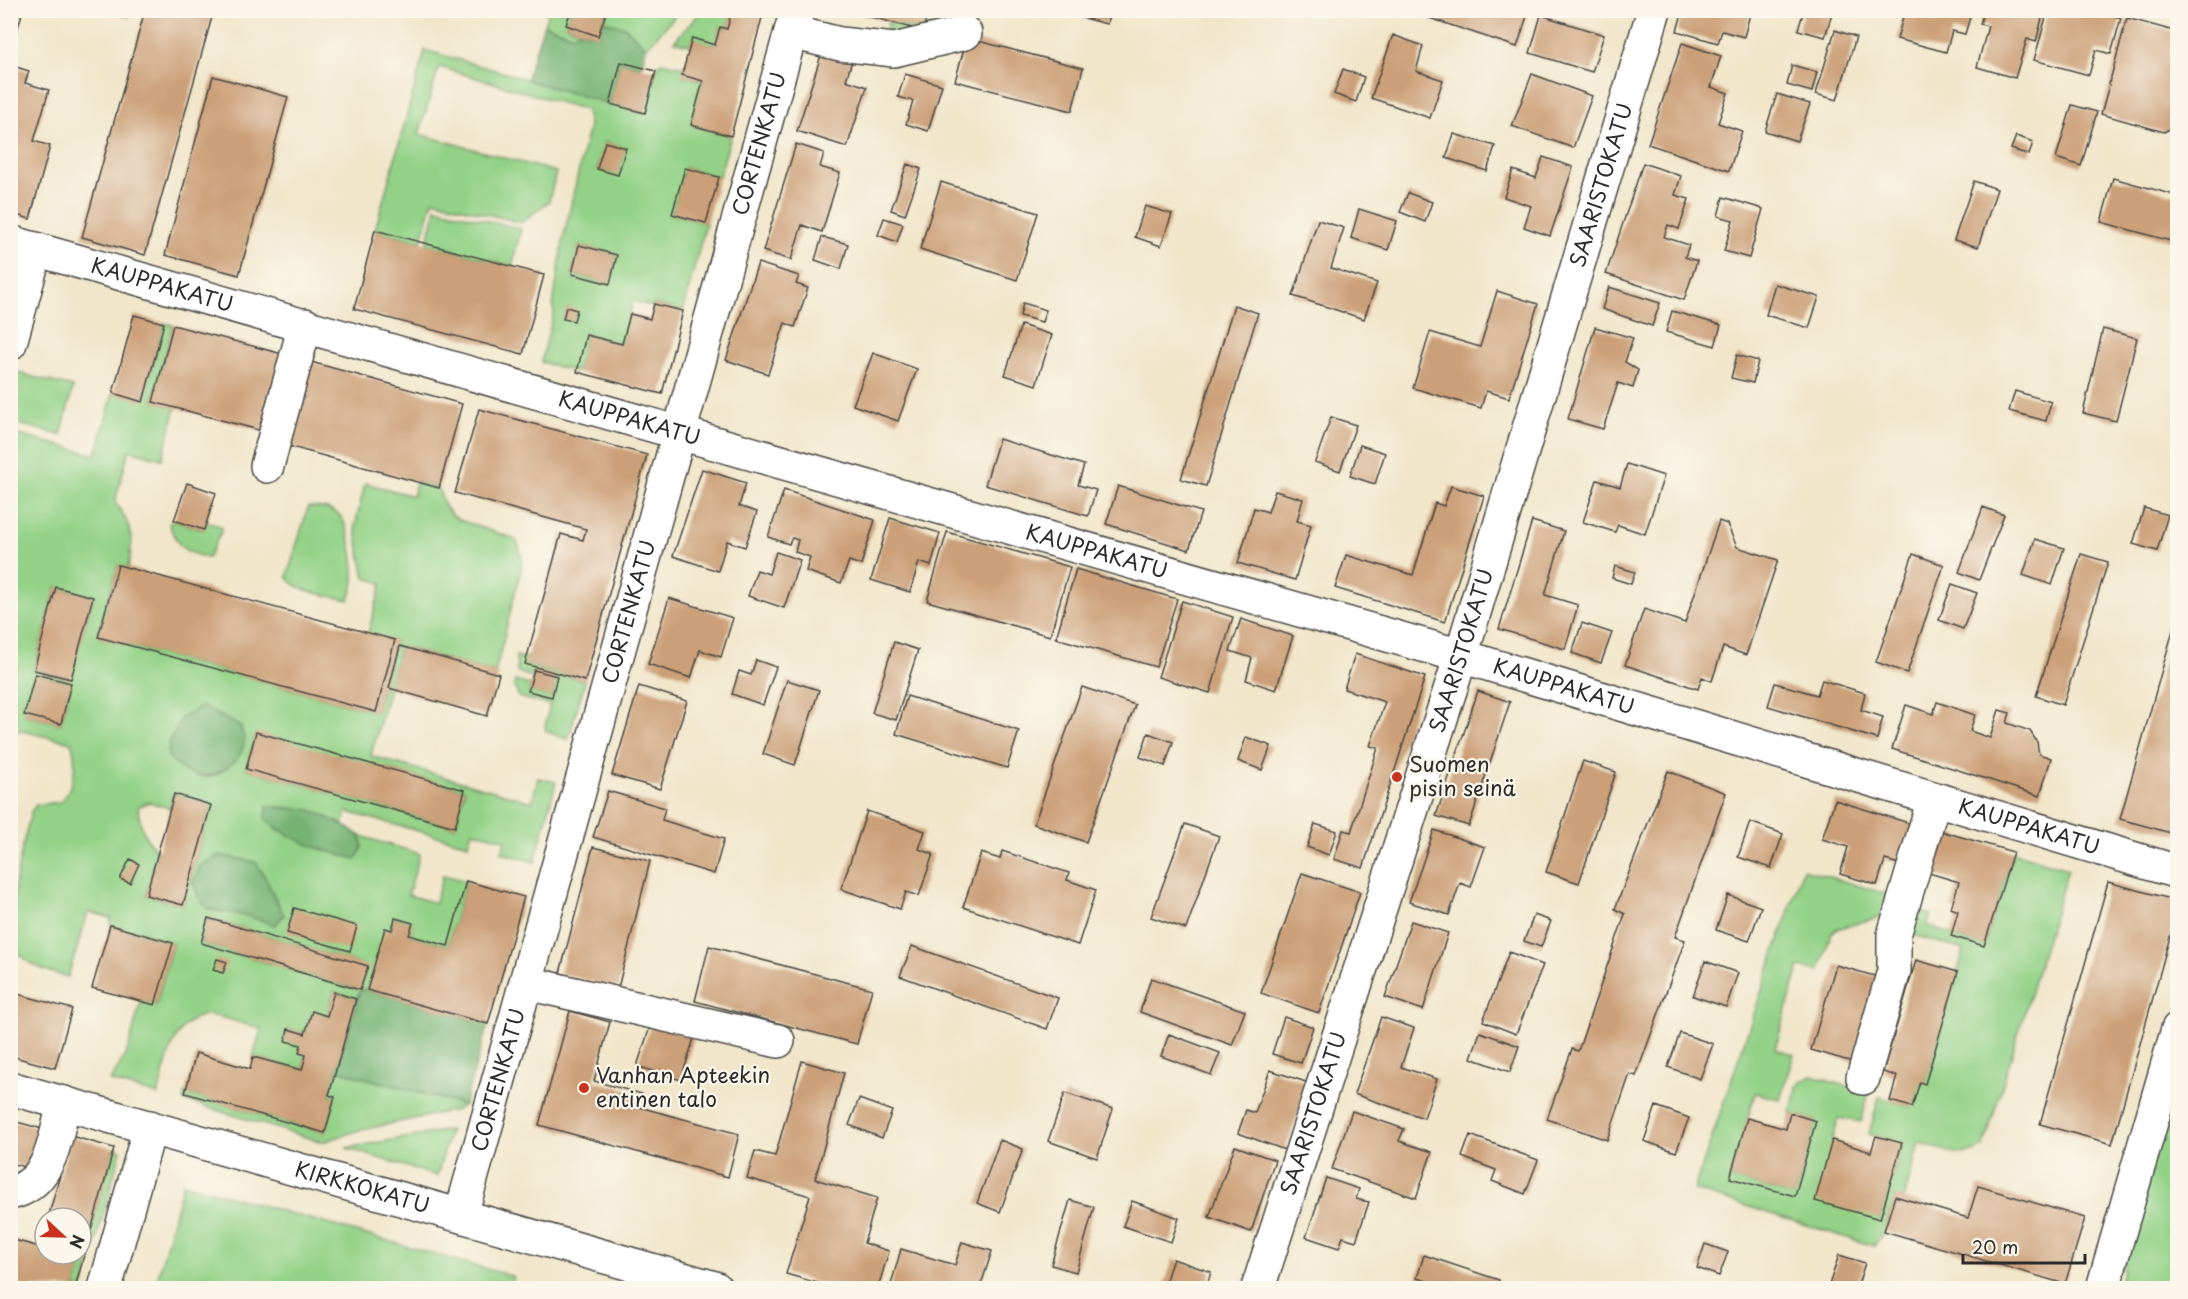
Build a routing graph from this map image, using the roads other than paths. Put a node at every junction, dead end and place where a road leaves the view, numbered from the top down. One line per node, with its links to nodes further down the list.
1 (1654, 10): 9 (street, SAARISTOKATU)
2 (794, 21): 3 (street); 7 (street, CORTENKATU)
3 (965, 33)
4 (23, 245): 5 (street, KAUPPAKATU); 6 (street)
5 (305, 325): 7 (street, KAUPPAKATU); 8 (street)
6 (10, 343)
7 (678, 433): 9 (street, KAUPPAKATU); 12 (street, CORTENKATU)
8 (267, 466)
9 (1461, 656): 10 (street, KAUPPAKATU); 23 (street, SAARISTOKATU)
10 (1934, 799): 11 (street, KAUPPAKATU); 15 (street)
11 (2178, 872)
12 (527, 982): 14 (street); 20 (street, CORTENKATU)
13 (2178, 1029): 24 (street)
14 (778, 1041)
15 (1863, 1078)
16 (10, 1088): 17 (street, KIRKKOKATU)
17 (64, 1103): 18 (street, KIRKKOKATU); 19 (street)
18 (150, 1127): 20 (street, KIRKKOKATU); 21 (street)
19 (10, 1193)
20 (461, 1215): 22 (street, KIRKKOKATU)
21 (105, 1288)
22 (715, 1288)
23 (1258, 1288)
24 (2103, 1288)

